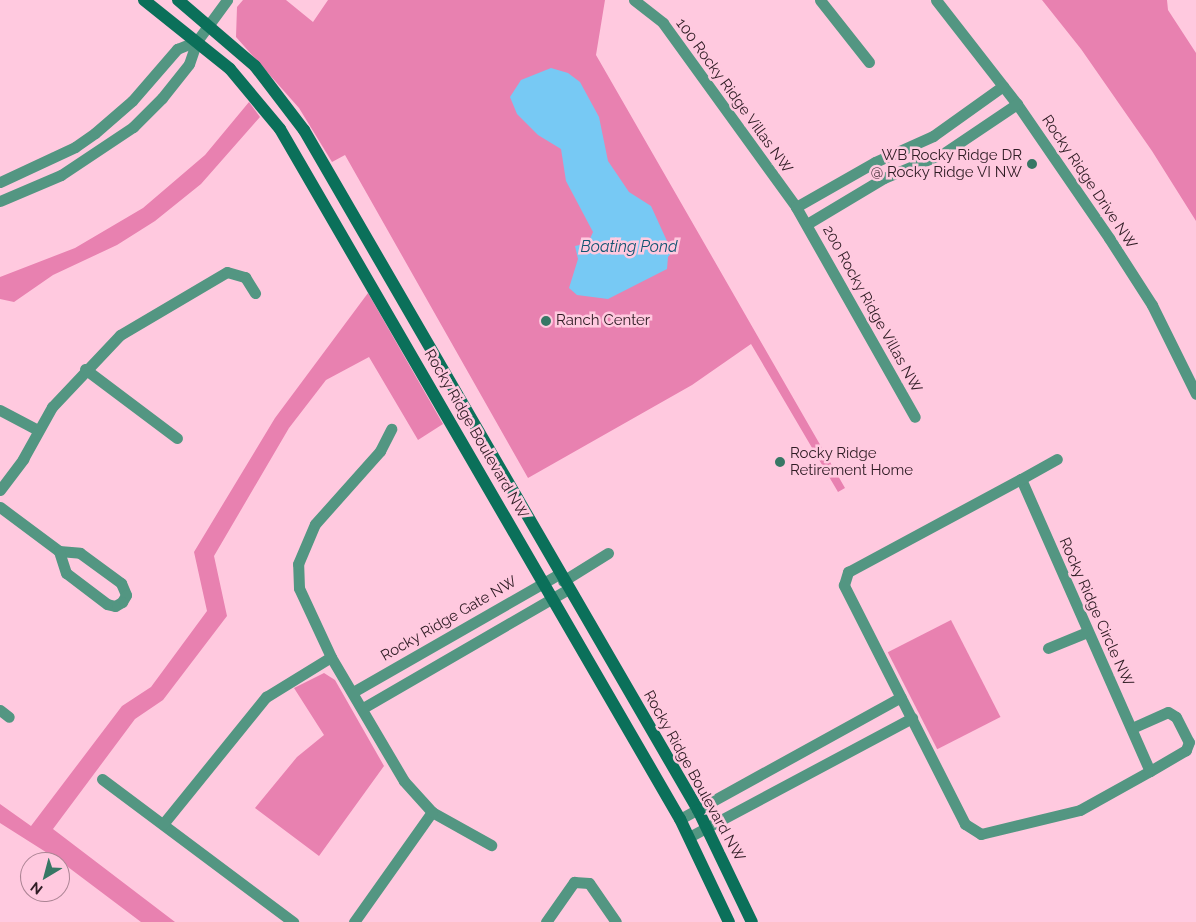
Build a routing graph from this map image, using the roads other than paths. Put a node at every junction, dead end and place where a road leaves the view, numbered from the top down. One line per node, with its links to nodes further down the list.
1 (144, 0): 8 (street, Rocky Ridge Boulevard NW)
2 (178, 0): 7 (street, Rocky Ridge Boulevard NW)
3 (227, 0): 7 (street)
4 (634, 0): 20 (street, 100 Rocky Ridge Villas NW)
5 (820, 0): 9 (street)
6 (936, 0): 10 (street, Rocky Ridge Drive NW)
7 (208, 24): 8 (street); 35 (street, Rocky Ridge Boulevard NW)
8 (196, 40): 13 (street); 15 (street); 36 (street, Rocky Ridge Boulevard NW)
9 (869, 62)
10 (1003, 86): 11 (street, Rocky Ridge Drive NW); 12 (street)
11 (1017, 104): 14 (street); 23 (street, Rocky Ridge Drive NW)
12 (933, 136): 14 (street); 16 (street)
13 (75, 147): 15 (street); 18 (street)
14 (944, 153): 17 (street)
15 (84, 162): 19 (street)
16 (876, 162): 17 (street); 20 (street)
17 (884, 178): 20 (street)
18 (0, 182)
19 (0, 201)
20 (802, 216): 25 (street, 200 Rocky Ridge Villas NW)
21 (255, 293): 22 (street)
22 (85, 369): 27 (street); 28 (street)
23 (1196, 394)
24 (0, 410): 27 (street)
25 (915, 417)
26 (391, 429): 40 (street)
27 (38, 430): 31 (street)
28 (177, 438)
29 (1057, 459): 30 (street)
30 (1021, 479): 38 (street, Rocky Ridge Circle NW); 42 (street)
31 (0, 490)
32 (0, 507): 33 (street)
33 (59, 551): 33 (street)
34 (608, 553): 35 (street)
35 (564, 581): 36 (street, Rocky Ridge Gate NW); 37 (street); 48 (street, Rocky Ridge Boulevard NW)
36 (543, 583): 37 (street, Rocky Ridge Boulevard NW); 41 (street, Rocky Ridge Gate NW)
37 (552, 598): 43 (street); 50 (street, Rocky Ridge Boulevard NW)
38 (1087, 632): 39 (street); 45 (street, Rocky Ridge Circle NW)
39 (1048, 648)
40 (331, 657): 41 (street); 51 (street)
41 (353, 692): 43 (street)
42 (901, 696): 44 (street); 48 (street)
43 (363, 708): 49 (street)
44 (912, 718): 46 (street); 52 (street)
45 (1132, 728): 46 (street, Rocky Ridge Circle NW); 46 (street)
46 (1150, 771)
47 (102, 779): 51 (street)
48 (698, 810): 50 (street); 52 (street, Rocky Ridge Boulevard NW)
49 (432, 812): 54 (street); 56 (street)
50 (680, 820): 53 (street, Rocky Ridge Boulevard NW)
51 (162, 824): 55 (street)
52 (708, 828): 53 (street); 60 (street, Rocky Ridge Boulevard NW)
53 (690, 837): 59 (street, Rocky Ridge Boulevard NW)
54 (491, 845)
55 (293, 922)
56 (354, 922)
57 (546, 922): 58 (street)
58 (616, 922)
59 (729, 922)
60 (752, 922)

